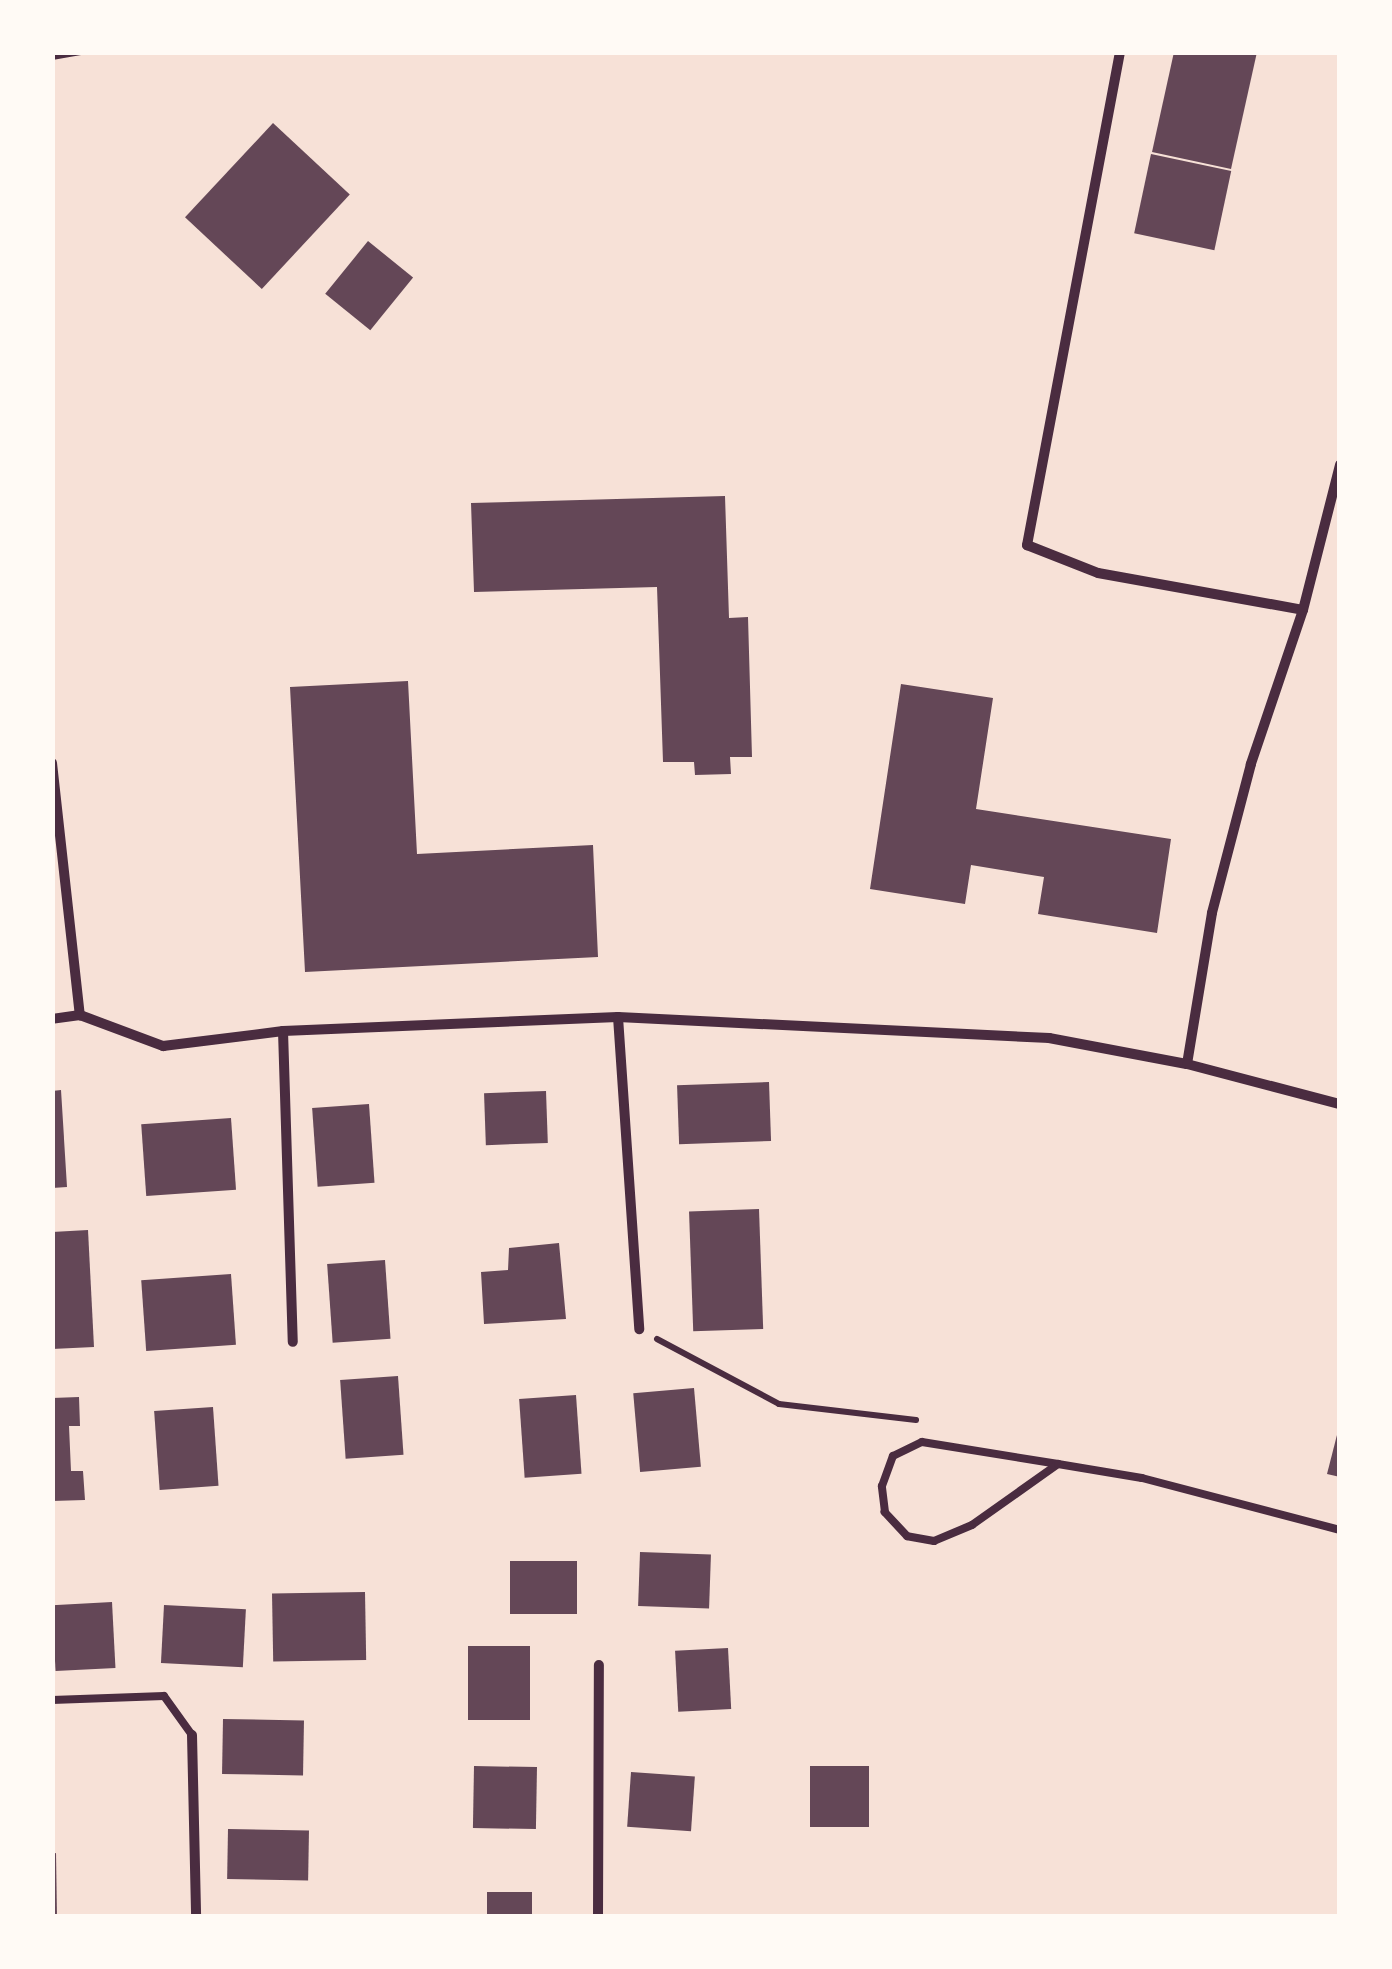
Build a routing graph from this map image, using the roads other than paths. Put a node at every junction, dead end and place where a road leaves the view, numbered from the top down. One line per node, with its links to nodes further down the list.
1 (1120, 52): 3 (street)
2 (1340, 465): 3 (street)
3 (1303, 610): 9 (street)
4 (52, 763): 5 (street)
5 (80, 1016): 7 (street); 8 (street)
6 (618, 1017): 8 (street); 9 (street); 11 (street)
7 (52, 1019)
8 (283, 1031): 12 (street)
9 (1187, 1064): 10 (street)
10 (1340, 1104)
11 (638, 1330)
12 (293, 1342)
13 (1058, 1464): 13 (lane); 14 (lane)
14 (1340, 1530)
15 (600, 1666): 19 (street)
16 (52, 1700): 17 (lane)
17 (192, 1735): 18 (street)
18 (196, 1916)
19 (598, 1916)

